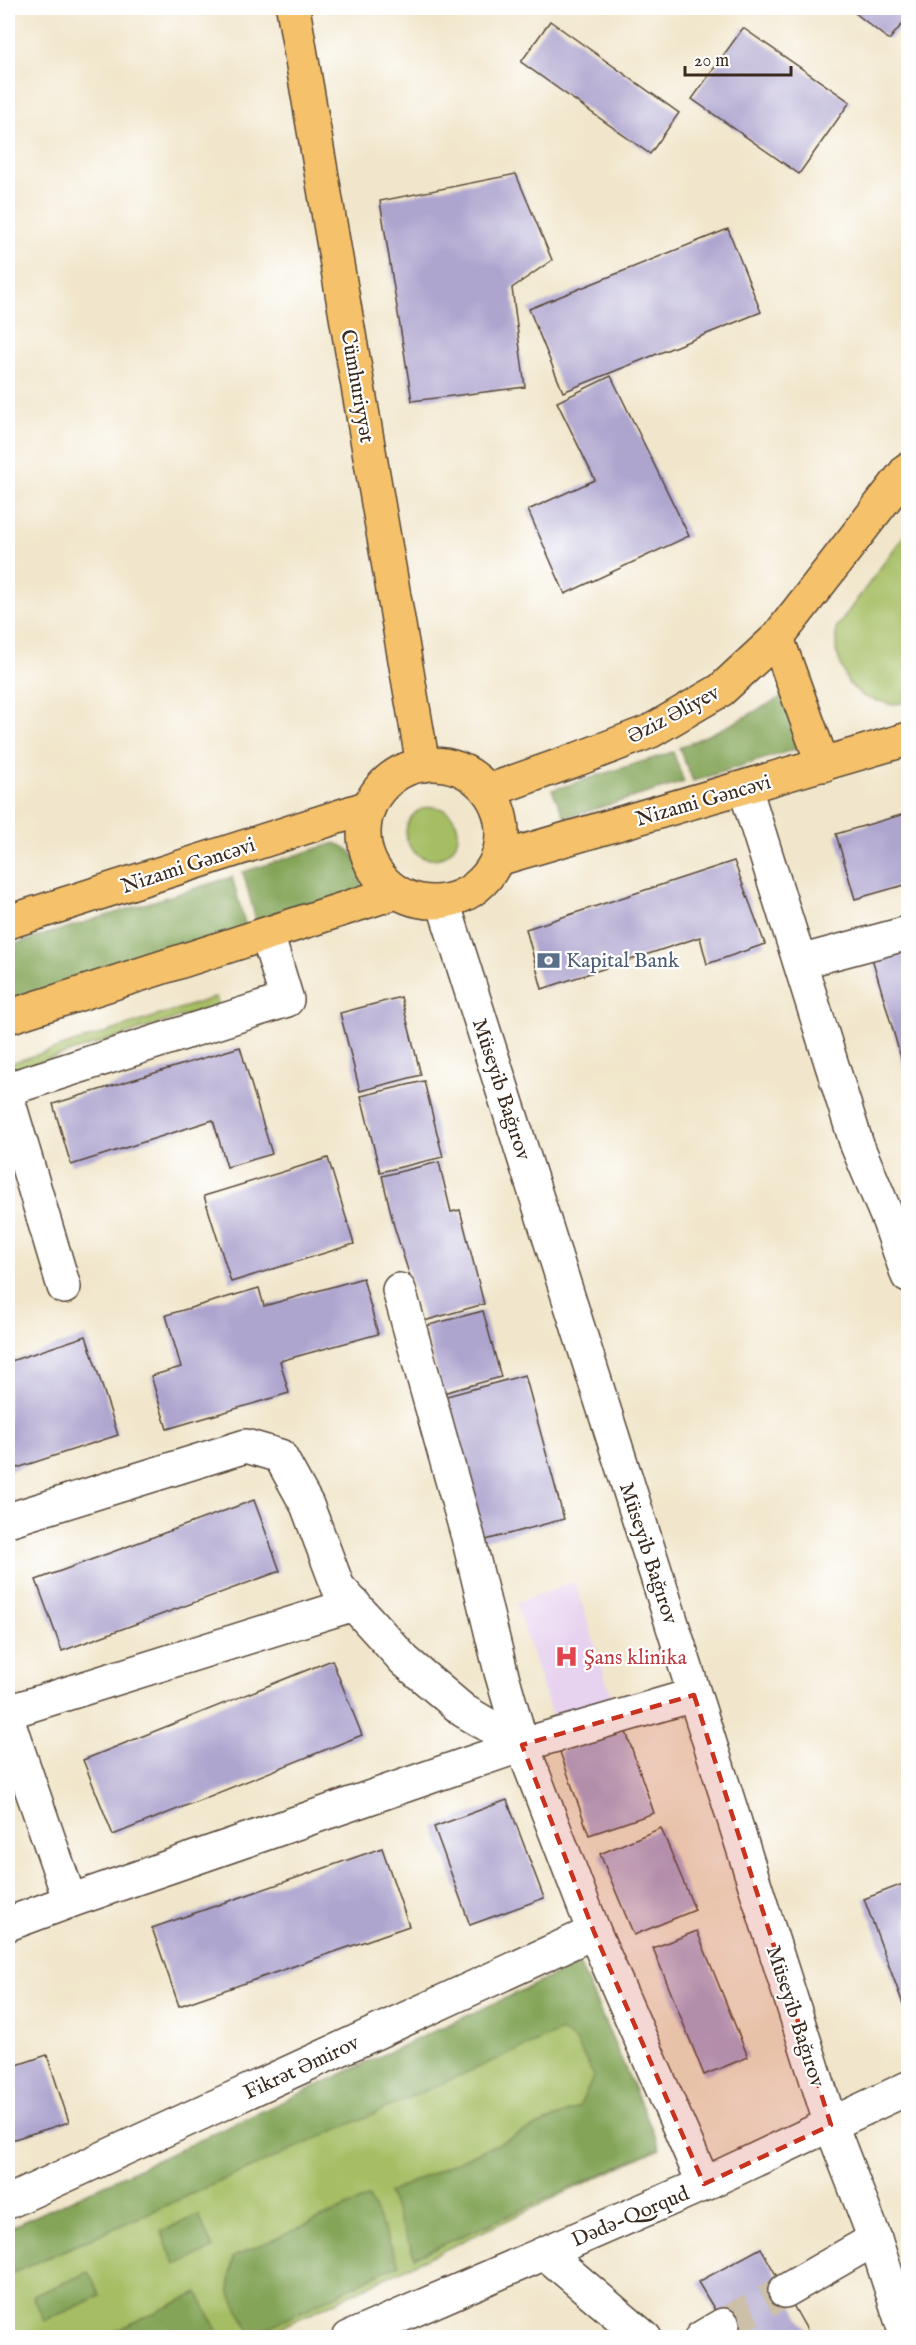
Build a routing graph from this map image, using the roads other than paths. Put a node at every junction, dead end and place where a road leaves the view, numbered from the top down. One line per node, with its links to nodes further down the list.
1 (293, 8): 5 (main road, Cümhuriyyət)
2 (909, 469): 3 (main road, Əziz Əliyev)
3 (777, 638): 6 (main road); 8 (main road, Əziz Əliyev)
4 (909, 739): 6 (main road, Nizami Gəncəvi)
5 (423, 765): 8 (main road); 9 (main road)
6 (823, 765): 7 (main road, Nizami Gəncəvi)
7 (745, 788): 10 (main road, Nizami Gəncəvi); 16 (street)
8 (488, 791): 10 (main road)
9 (369, 807): 11 (main road); 13 (main road, Nizami Gəncəvi)
10 (498, 859): 12 (main road)
11 (396, 892): 12 (main road); 15 (main road)
12 (443, 902): 25 (street, Müseyib Bağırov)
13 (8, 922)
14 (909, 933): 16 (street)
15 (267, 934): 17 (main road); 18 (street)
16 (800, 962): 20 (street)
17 (8, 1017)
18 (8, 1089)
19 (8, 1100): 21 (street)
20 (906, 1263)
21 (64, 1287)
22 (399, 1290): 28 (street)
23 (8, 1520): 24 (street)
24 (354, 1604): 26 (street); 28 (street)
25 (694, 1695): 28 (street); 33 (street, Müseyib Bağırov)
26 (8, 1712)
27 (8, 1721): 29 (street)
28 (522, 1745): 29 (street); 31 (street)
29 (70, 1901): 30 (street)
30 (8, 1924)
31 (594, 1932): 34 (street); 35 (street, Fikrət Əmirov)
32 (909, 2088): 33 (street, Dədə-Qorqud)
33 (831, 2125): 34 (street, Dədə-Qorqud); 36 (street, Müseyib Bağırov)
34 (704, 2184): 37 (street, Dədə-Qorqud)
35 (8, 2202)
36 (875, 2239): 38 (street); 41 (street, Müseyib Bağırov)
37 (545, 2253): 39 (street, Dədə-Qorqud); 40 (street)
38 (785, 2291)
39 (349, 2337)
40 (645, 2337)
41 (907, 2337)

